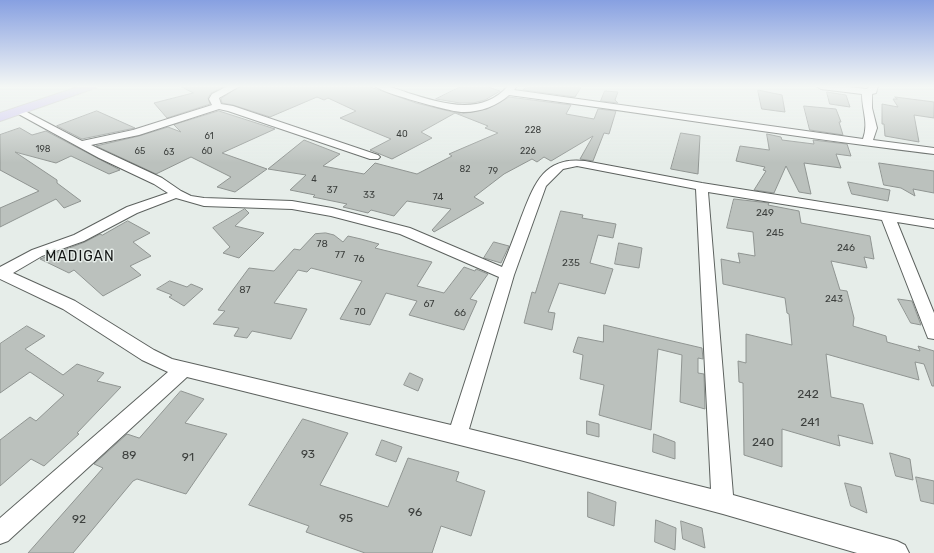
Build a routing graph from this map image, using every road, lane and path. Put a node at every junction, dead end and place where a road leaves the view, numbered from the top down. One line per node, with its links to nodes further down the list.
1 (16, 112): 7 (main road)
2 (20, 112): 9 (street)
3 (200, 112): 9 (street)
4 (241, 112): 11 (street)
5 (664, 112): 8 (street)
6 (868, 112): 8 (street)
7 (0, 117)
8 (867, 142): 10 (street)
9 (81, 144): 13 (street)
10 (934, 151)
11 (374, 157)
12 (702, 187): 14 (street); 17 (street); 21 (street)
13 (177, 194): 16 (street); 17 (street)
14 (888, 217): 15 (street); 18 (street)
15 (934, 224)
16 (1, 273): 19 (street)
17 (507, 275): 20 (street)
18 (933, 328)
19 (182, 370): 20 (street); 22 (street)
20 (456, 436): 21 (street)
21 (723, 503): 23 (street)
22 (0, 533)
23 (897, 553)

